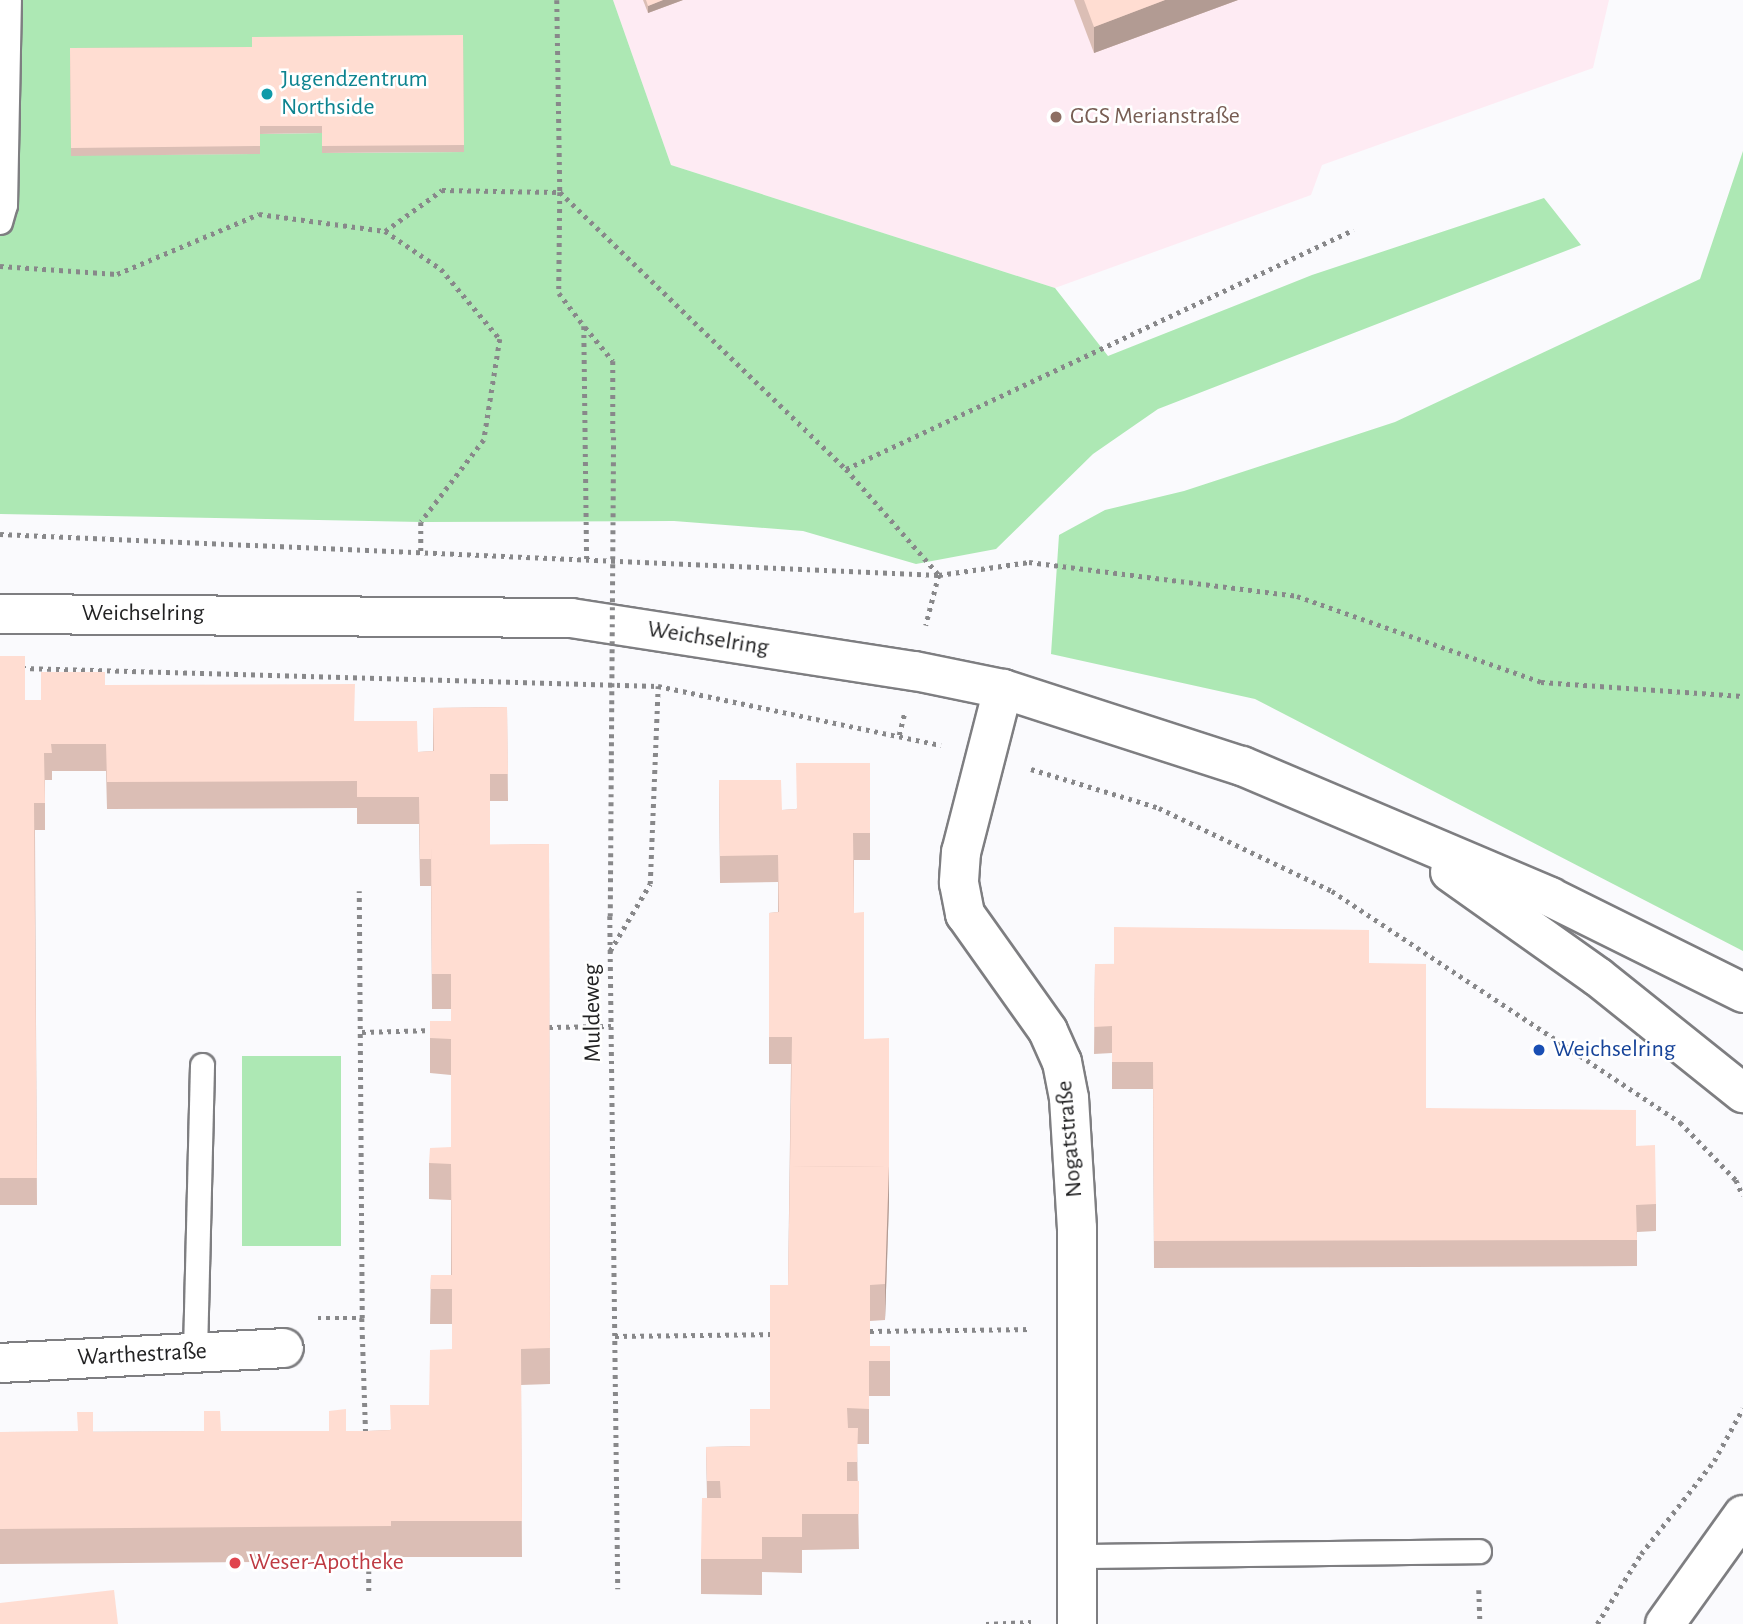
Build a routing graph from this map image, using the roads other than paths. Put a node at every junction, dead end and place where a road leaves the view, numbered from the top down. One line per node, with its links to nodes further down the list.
1 (9, 0): 2 (lane)
2 (0, 222)
3 (0, 614): 4 (street, Weichselring)
4 (1003, 689): 5 (street, Weichselring); 14 (street, Nogatstraße)
5 (1388, 828): 6 (street, Weichselring); 8 (street, Weichselring)
6 (1743, 993)
7 (202, 1065): 10 (lane)
8 (1743, 1093)
9 (284, 1348): 10 (street, Warthestraße)
10 (195, 1352): 11 (street, Warthestraße)
11 (0, 1363)
12 (1743, 1515): 16 (street)
13 (1479, 1551): 14 (lane)
14 (1078, 1556): 15 (street, Nogatstraße)
15 (1077, 1624)
16 (1665, 1624)

